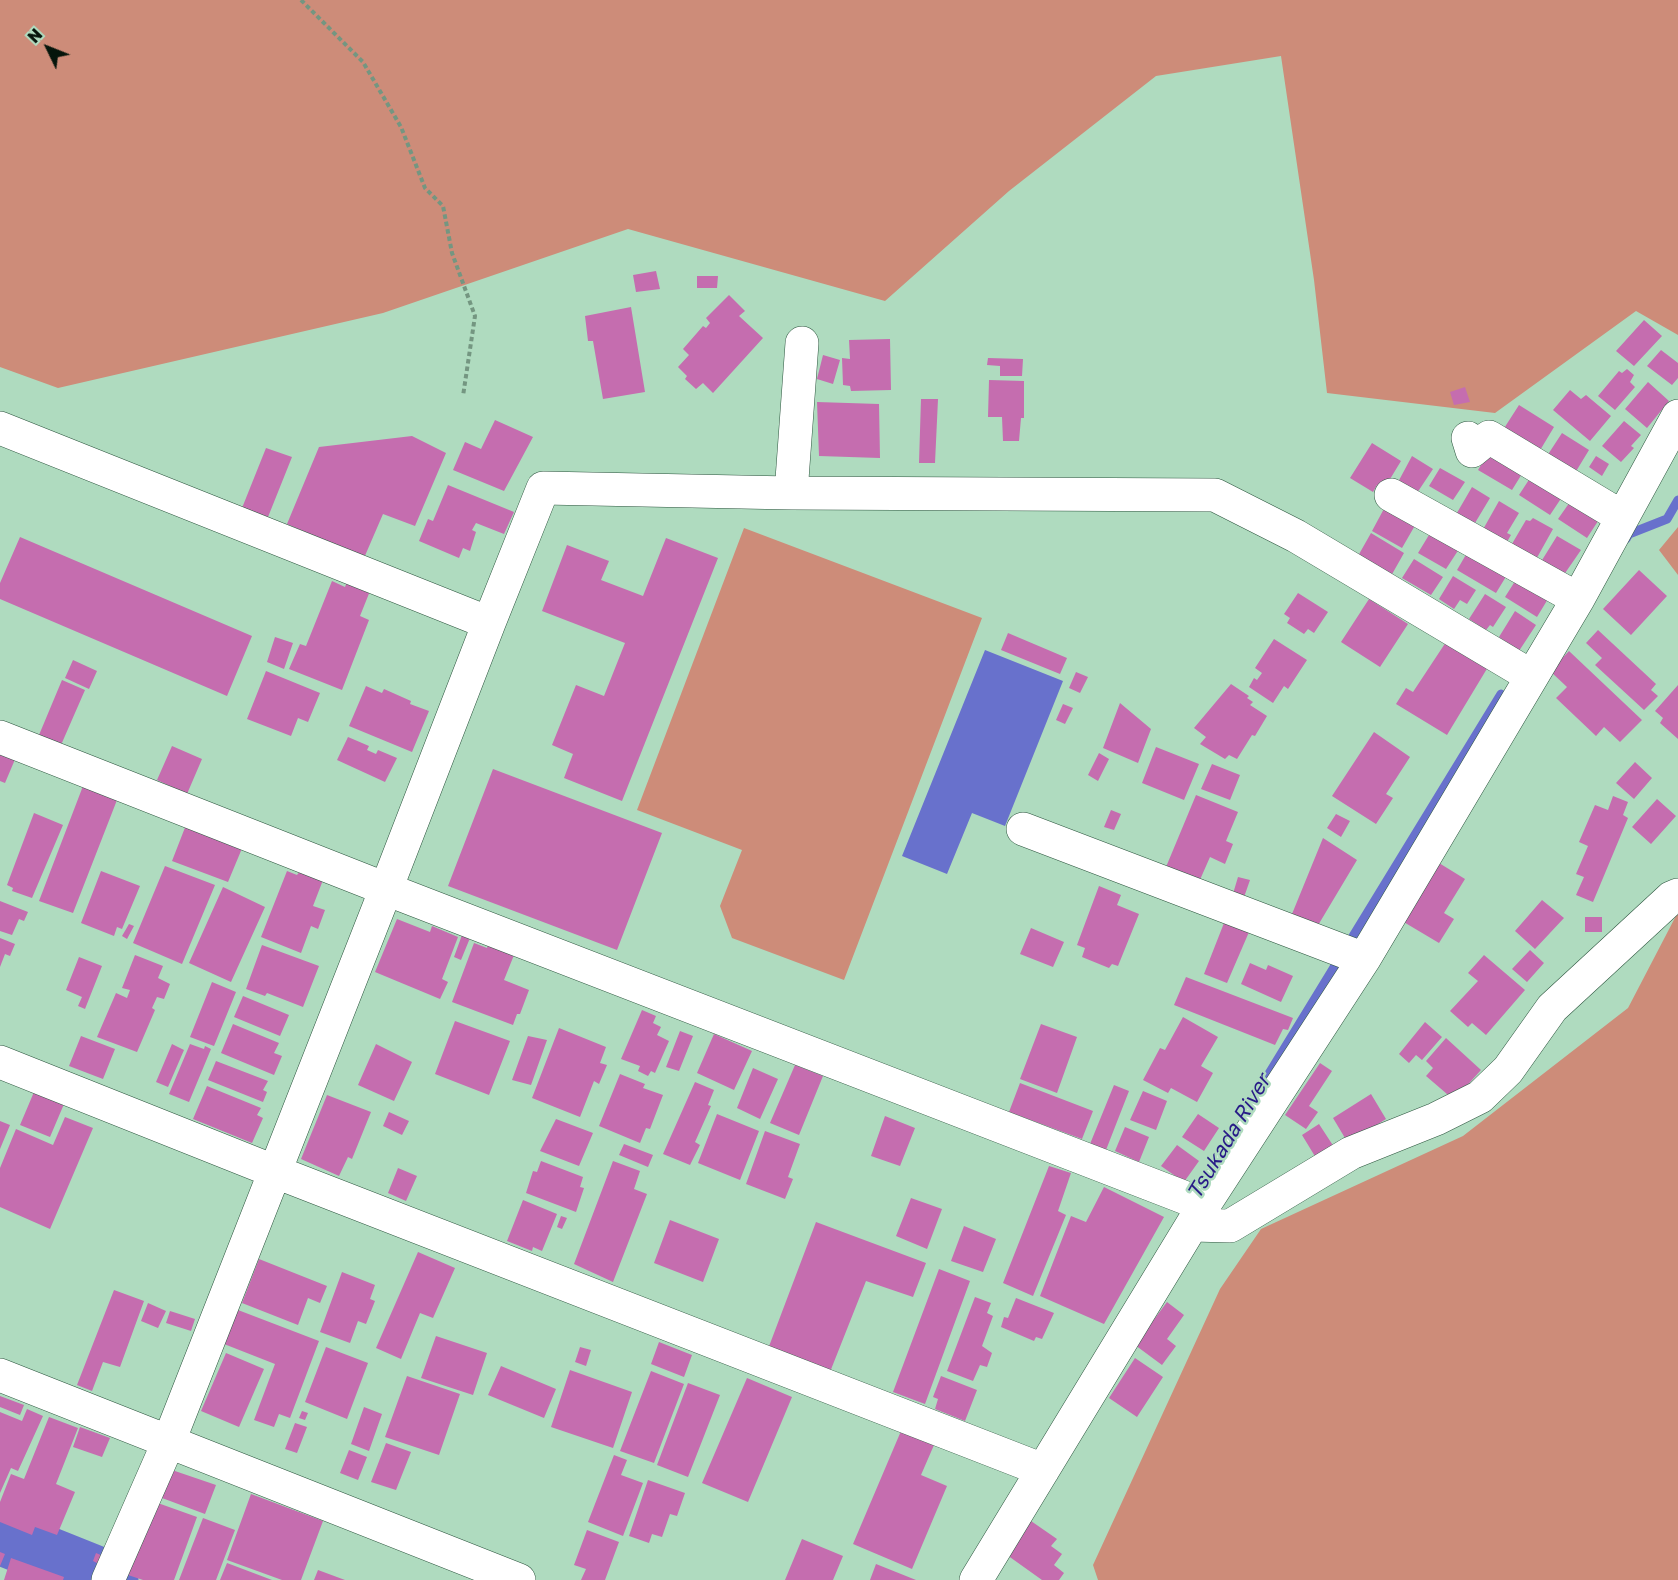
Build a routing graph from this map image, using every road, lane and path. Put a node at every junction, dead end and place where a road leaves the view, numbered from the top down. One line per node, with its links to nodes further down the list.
1 (302, 0): 3 (path)
2 (802, 343): 7 (street)
3 (463, 396)
4 (1678, 416): 9 (street)
5 (0, 428): 11 (street)
6 (1468, 438): 9 (street)
7 (792, 493): 11 (street); 12 (street)
8 (1391, 495): 10 (street)
9 (1622, 517): 10 (street)
10 (1578, 599): 12 (street)
11 (489, 623): 15 (street)
12 (1531, 676): 17 (street)
13 (0, 737): 15 (street)
14 (1023, 829): 17 (street)
15 (386, 889): 19 (street); 20 (street)
16 (1678, 895): 20 (street)
17 (1364, 959): 20 (street)
18 (0, 1062): 19 (street)
19 (276, 1172): 22 (street); 23 (street)
20 (1199, 1215): 23 (street)
21 (0, 1375): 22 (street)
22 (169, 1441): 24 (street); 25 (street)
23 (1044, 1470): 26 (street)
24 (108, 1580)
25 (519, 1580)
26 (976, 1580)

